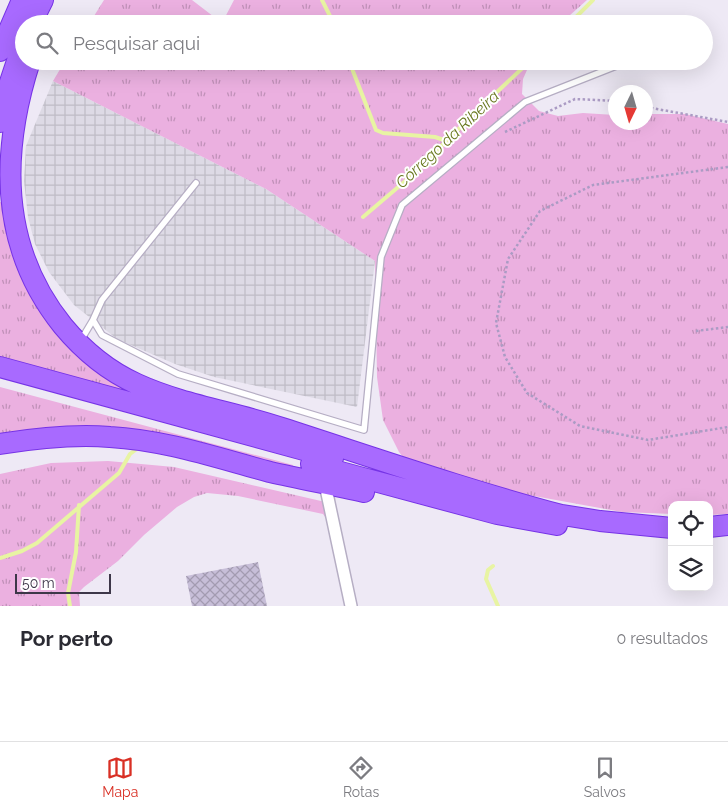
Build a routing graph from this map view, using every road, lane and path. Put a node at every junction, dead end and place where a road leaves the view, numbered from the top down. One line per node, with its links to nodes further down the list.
1 (22, 0): 4 (highway)
2 (43, 0): 5 (highway)
3 (52, 0): 6 (highway)
4 (16, 15)
5 (36, 15)
6 (46, 15)
7 (15, 16): 8 (highway)
8 (0, 51)
9 (15, 66): 14 (highway)
10 (27, 70): 22 (highway)
11 (606, 70): 19 (lane)
12 (608, 101): 16 (path)
13 (653, 108): 15 (path)
14 (0, 122)
15 (728, 122)
16 (503, 133)
17 (728, 167): 25 (path)
18 (196, 183): 19 (lane)
19 (93, 320): 22 (lane)
20 (728, 326): 21 (path)
21 (696, 332)
22 (79, 343): 28 (highway)
23 (0, 367): 28 (highway)
24 (0, 380): 33 (highway)
25 (728, 427)
26 (0, 444): 27 (highway)
27 (325, 484): 33 (highway); 34 (street)
28 (561, 515): 31 (highway)
29 (728, 525): 30 (highway)
30 (713, 527)
31 (668, 528)
32 (668, 529): 33 (highway)
33 (618, 531)
34 (351, 606)

